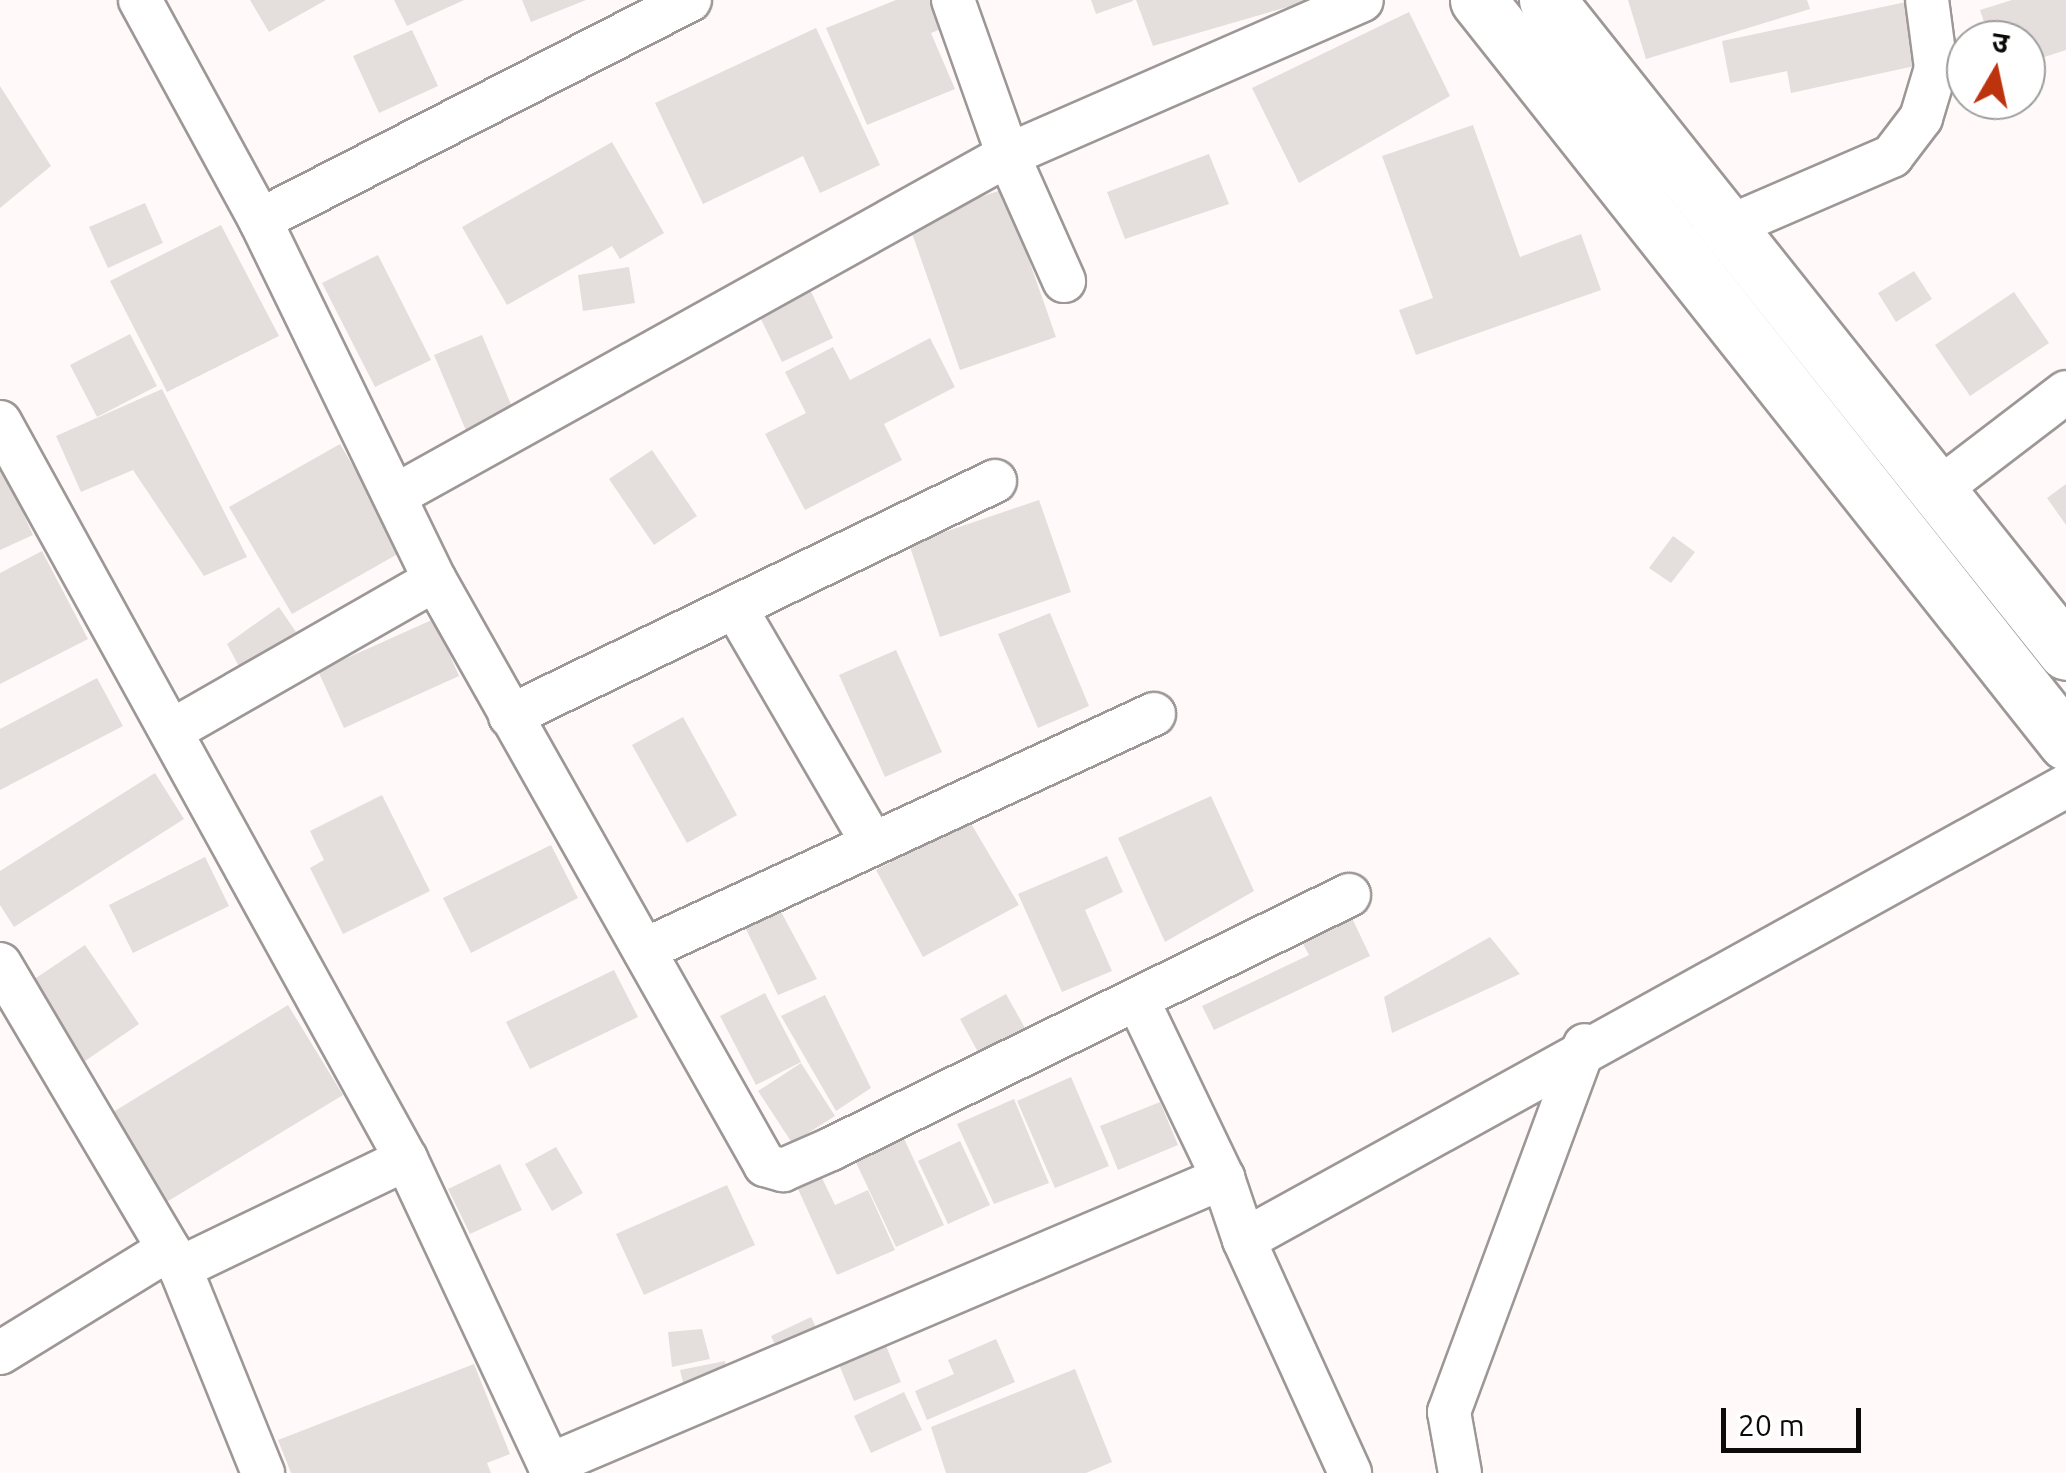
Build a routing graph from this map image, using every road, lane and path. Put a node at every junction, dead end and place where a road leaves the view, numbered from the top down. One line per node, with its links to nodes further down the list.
1 (140, 0): 9 (street)
2 (690, 0): 9 (street)
3 (953, 0): 8 (street)
4 (1362, 0): 8 (street)
5 (1478, 0): 23 (main road)
6 (1547, 0): 10 (main road)
7 (1927, 0): 10 (street)
8 (1008, 156): 11 (street); 16 (street)
9 (260, 220): 16 (street)
10 (1728, 226): 15 (main road)
11 (1064, 281)
12 (2066, 392): 15 (street)
13 (0, 422): 22 (street)
14 (994, 481): 18 (street)
15 (1938, 490): 19 (main road)
16 (398, 494): 17 (street)
17 (434, 580): 21 (street); 22 (street)
18 (735, 606): 21 (street); 25 (street)
19 (2066, 652)
20 (1154, 714): 25 (street)
21 (510, 716): 27 (street)
22 (170, 730): 31 (street)
23 (2066, 742)
24 (2066, 786): 30 (street)
25 (872, 842): 27 (street)
26 (1349, 895): 29 (street)
27 (644, 950): 29 (street)
28 (3, 975): 34 (street)
29 (1140, 1003): 32 (street)
30 (1585, 1045): 33 (street); 39 (street)
31 (406, 1160): 34 (street); 36 (street)
32 (1223, 1178): 33 (street); 36 (street)
33 (1244, 1240): 38 (street)
34 (174, 1258): 35 (street); 37 (street)
35 (0, 1353)
36 (551, 1469)
37 (263, 1473)
38 (1350, 1473)
39 (1460, 1473)

